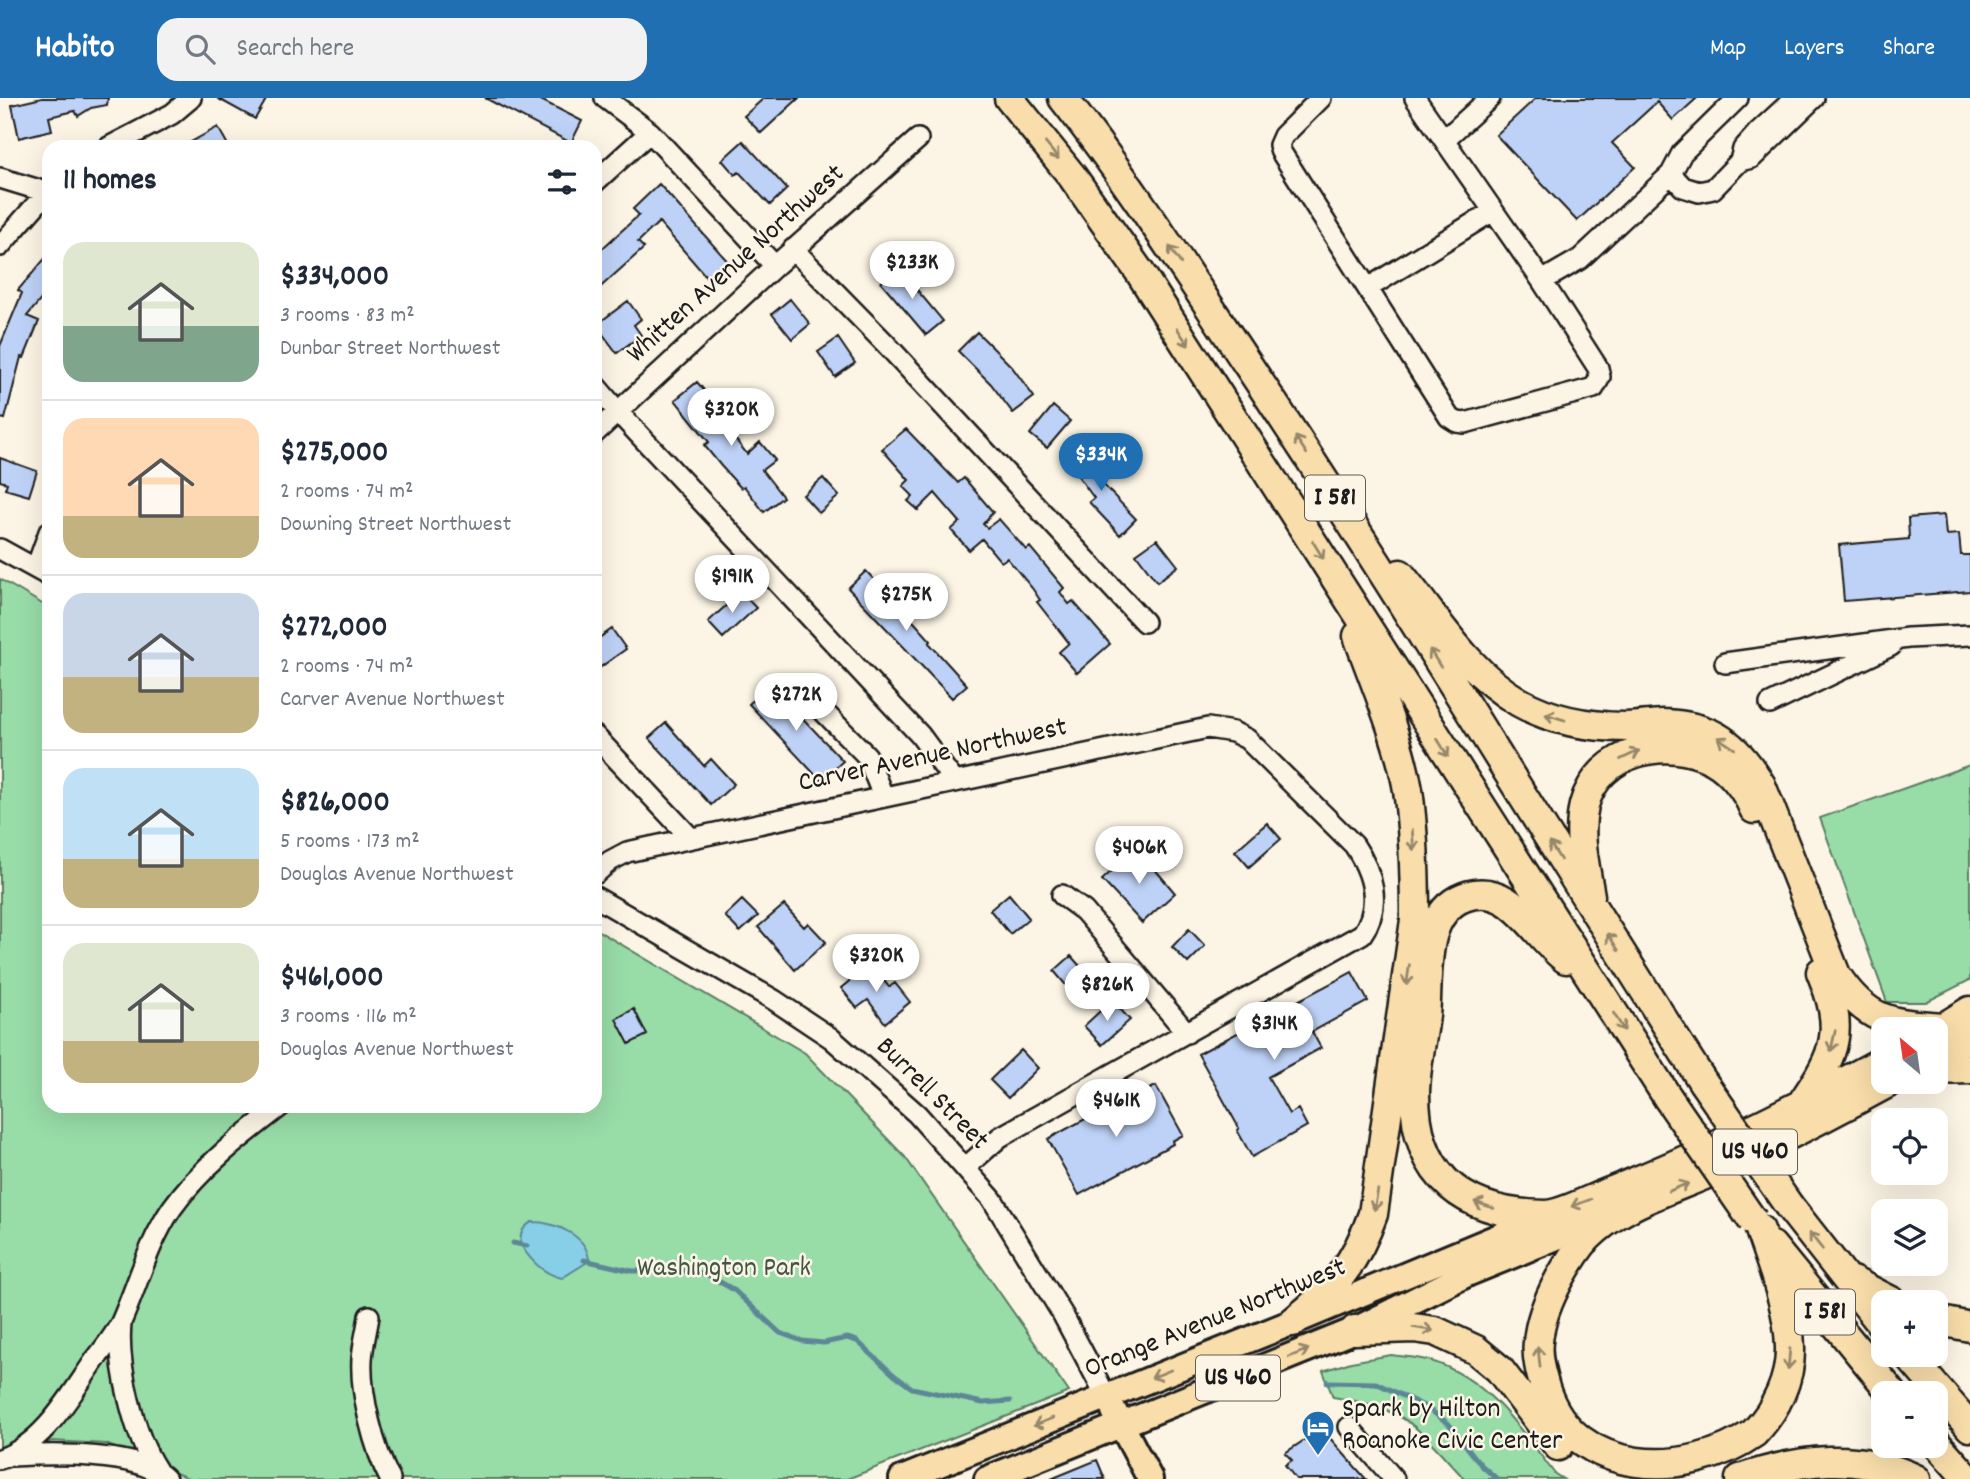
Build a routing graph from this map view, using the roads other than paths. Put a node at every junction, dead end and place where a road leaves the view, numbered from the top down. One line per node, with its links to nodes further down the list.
1 (191, 98): 13 (street)
2 (606, 98): 11 (street)
3 (1009, 98): 33 (highway, I 581, one-way to 33)
4 (1063, 98): 30 (highway, I 581, one-way to 4)
5 (1321, 98): 26 (street)
6 (1415, 98): 14 (street)
7 (1490, 98): 14 (street)
8 (1738, 98): 16 (street)
9 (1795, 98): 15 (street)
10 (1814, 98): 15 (street)
11 (650, 132): 17 (street); 24 (street)
12 (918, 139): 23 (street, Whitten Avenue Northwest)
13 (123, 140)
14 (1444, 140): 21 (street)
15 (1740, 161): 16 (street)
16 (1671, 174): 25 (street)
17 (602, 176)
18 (0, 178): 19 (street)
19 (42, 189)
20 (42, 198): 22 (street)
21 (1493, 211): 25 (street); 26 (street)
22 (0, 246)
23 (793, 249): 24 (street, Whitten Avenue Northwest); 34 (street)
24 (775, 266): 28 (street, Whitten Avenue Northwest)
25 (1542, 281): 26 (street)
26 (1368, 288)
27 (602, 393): 28 (street)
28 (618, 412): 29 (street, Whitten Avenue Northwest); 41 (street)
29 (602, 427)
30 (1328, 486): 47 (highway, I 581, one-way to 30); 50 (highway, one-way to 30)
31 (0, 549): 32 (street)
32 (42, 572)
33 (1341, 587): 48 (highway, I 581, one-way to 48); 69 (highway, one-way to 69)
34 (1144, 622)
35 (1970, 635): 36 (street)
36 (1908, 638): 37 (street); 39 (street)
37 (1725, 663)
38 (790, 694): 42 (street)
39 (1770, 704)
40 (602, 743): 43 (street)
41 (954, 781): 42 (street, Carver Avenue Northwest); 52 (street, Carver Avenue Northwest)
42 (883, 796): 43 (street, Carver Avenue Northwest)
43 (690, 837): 44 (street, Carver Avenue Northwest)
44 (602, 868)
45 (1062, 895): 52 (street)
46 (602, 901): 61 (street, Burrell Street)
47 (1592, 909): 59 (highway, one-way to 59); 65 (highway, I 581, one-way to 47, bridge)
48 (1590, 976): 63 (highway, one-way to 48); 64 (highway, I 581, one-way to 64, bridge)
49 (1970, 1011): 51 (highway)
50 (1881, 1017)
51 (1948, 1024)
52 (1187, 1033): 61 (street, Carver Avenue Northwest)
53 (1970, 1037): 54 (highway)
54 (1948, 1049)
55 (1871, 1068): 59 (highway, US 460)
56 (1970, 1069): 57 (highway)
57 (1948, 1070)
58 (1871, 1092): 62 (highway, US 460, one-way to 58)
59 (1800, 1106): 63 (highway, US 460, one-way to 63)
60 (272, 1113): 71 (street)
61 (966, 1167): 76 (street, Burrell Street)
62 (1616, 1213): 64 (highway, one-way to 62); 73 (main road, US 460)
63 (1551, 1215): 69 (main road, Orange Avenue Northwest / US 460)
64 (1757, 1225): 75 (highway, I 581)
65 (1843, 1277): 66 (highway); 67 (highway, I 581)
66 (1871, 1291)
67 (1871, 1311)
68 (369, 1316): 83 (street)
69 (1293, 1322): 76 (main road, Orange Avenue Northwest / US 460, one-way to 76)
70 (1948, 1322): 72 (highway)
71 (121, 1323): 81 (street); 82 (street)
72 (1970, 1327)
73 (1355, 1331): 77 (main road, US 460, one-way to 73); 88 (highway, one-way to 88)
74 (1918, 1367): 79 (highway)
75 (1882, 1381)
76 (1106, 1396): 77 (main road); 84 (main road, Orange Avenue Northwest / US 460, one-way to 84)
77 (1122, 1425): 85 (main road, US 460); 86 (main road)
78 (1349, 1427): 87 (street)
79 (1970, 1427)
80 (1948, 1456): 91 (highway)
81 (3, 1457): 82 (street)
82 (161, 1474)
83 (390, 1479)
84 (902, 1479)
85 (987, 1479)
86 (1150, 1479)
87 (1394, 1479)
88 (1602, 1479)
89 (1740, 1479): 90 (highway)
90 (1916, 1479)
91 (1968, 1479)

